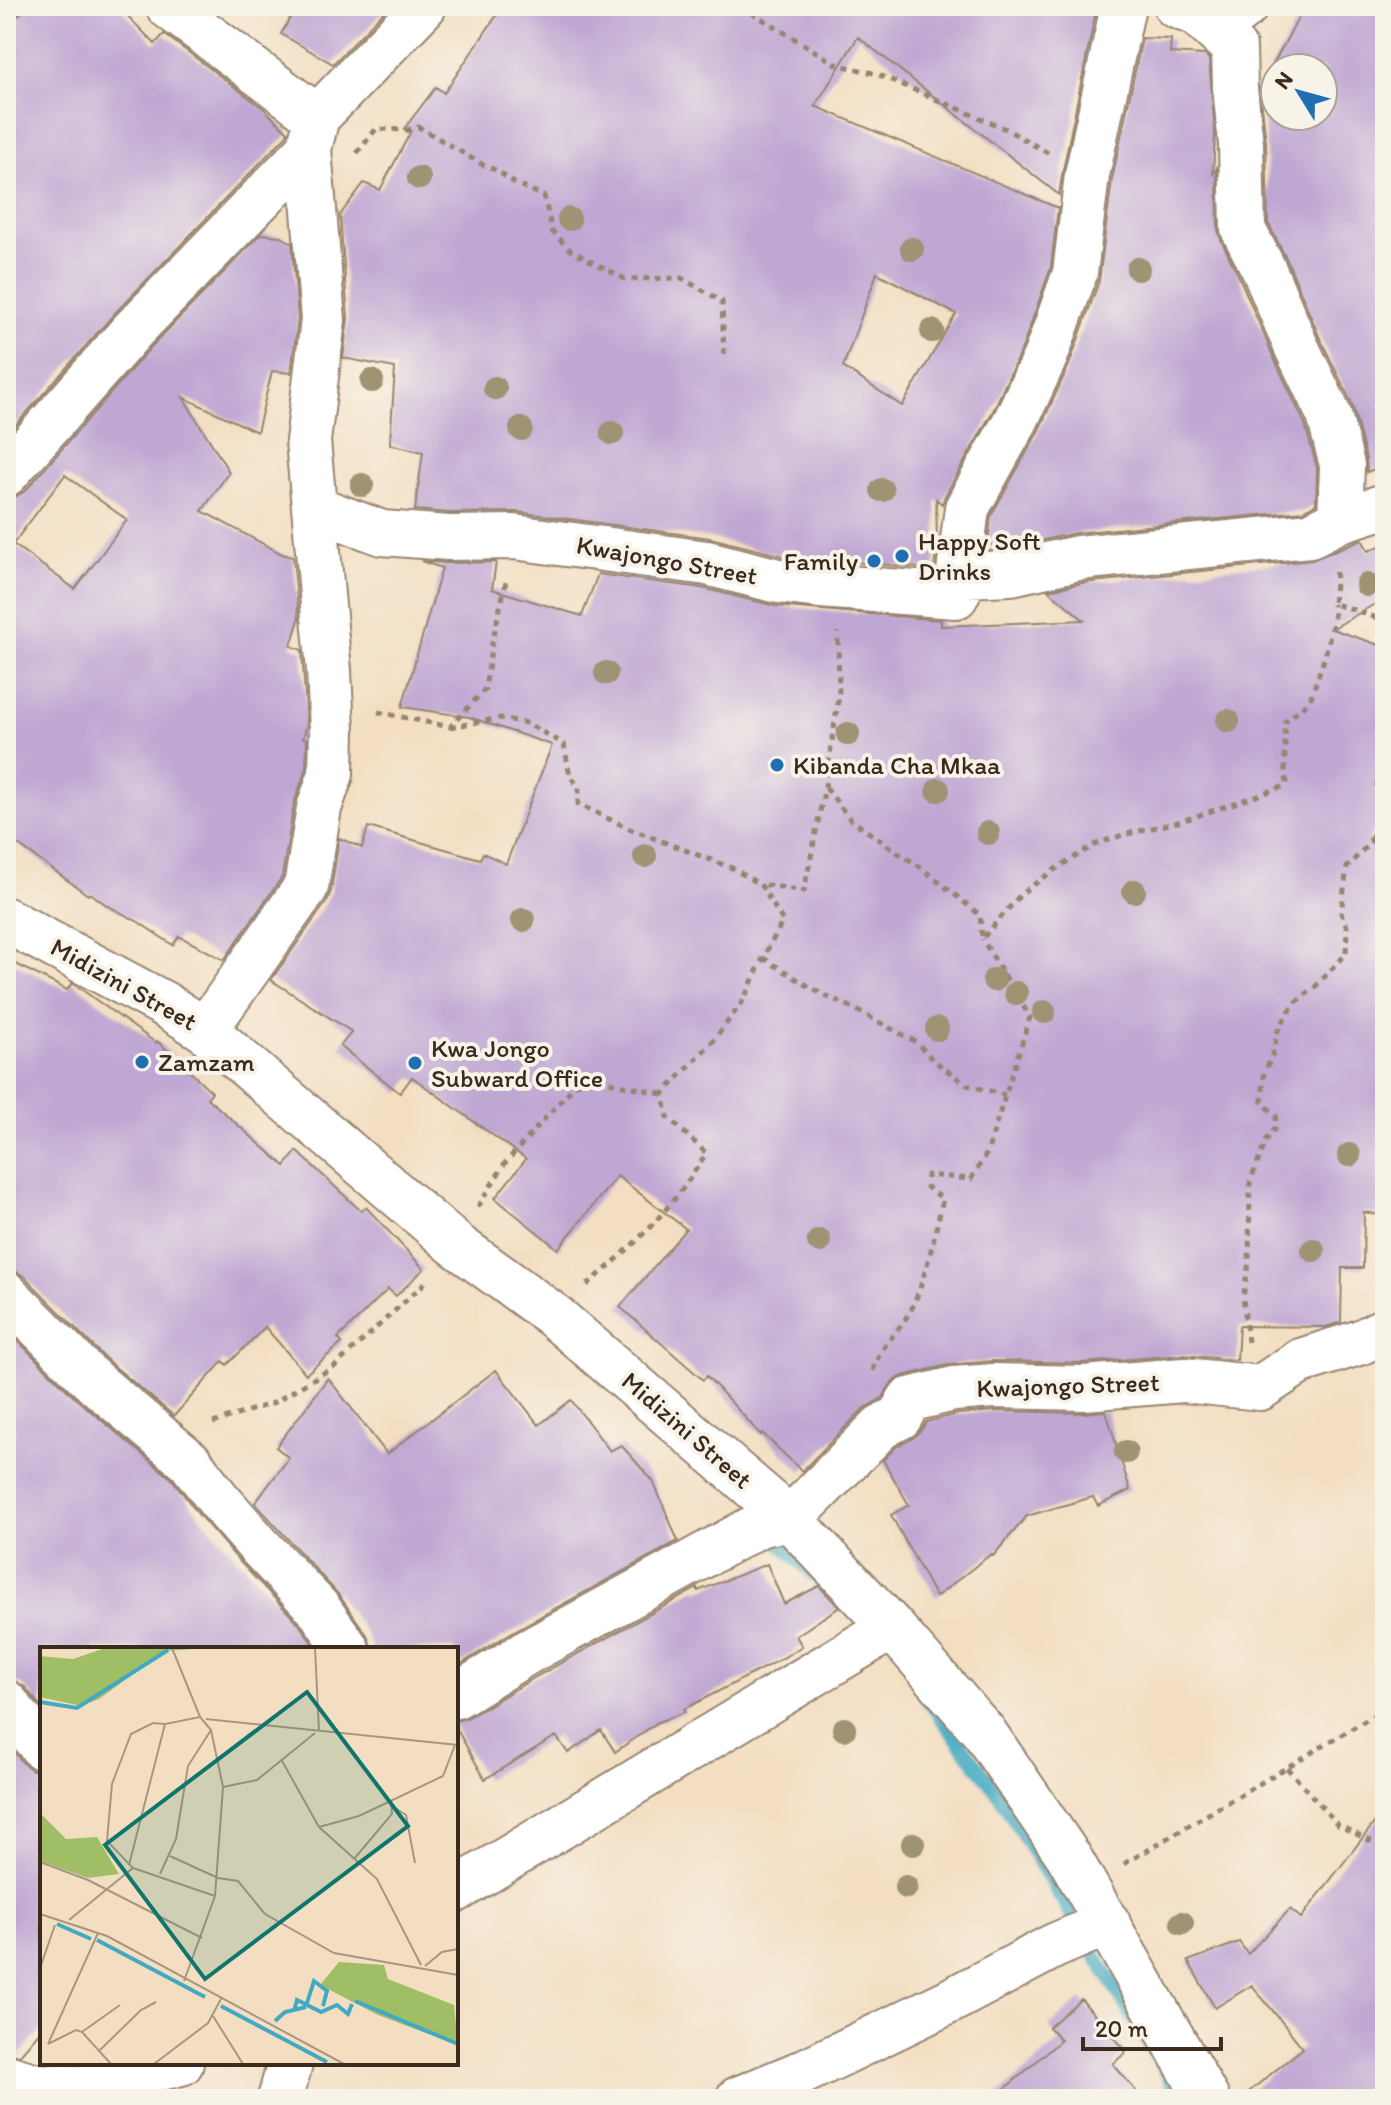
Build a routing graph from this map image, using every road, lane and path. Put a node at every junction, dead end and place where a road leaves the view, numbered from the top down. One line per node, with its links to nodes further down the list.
1 (168, 6): 7 (street)
2 (424, 6): 7 (street)
3 (741, 6): 8 (path)
4 (1123, 6): 8 (street)
5 (1177, 6): 6 (street); 13 (street)
6 (1246, 6)
7 (313, 149): 9 (path); 10 (street); 12 (street)
8 (1087, 175): 16 (street)
9 (724, 359)
10 (6, 474)
11 (1385, 506): 13 (street)
12 (315, 508): 14 (street, Kwajongo Street); 27 (street)
13 (1325, 528): 16 (street); 17 (path)
14 (514, 537): 15 (street, Kwajongo Street); 20 (path)
15 (820, 586): 16 (street, Kwajongo Street); 21 (path)
16 (956, 596)
17 (1333, 604): 18 (path); 25 (path)
18 (1385, 621)
19 (377, 712): 20 (path)
20 (450, 727): 23 (path)
21 (825, 787): 23 (path); 25 (path)
22 (1385, 827): 34 (path)
23 (760, 884): 26 (path)
24 (6, 920): 27 (street, Midizini Street)
25 (982, 939): 29 (path)
26 (763, 958): 28 (path); 29 (path)
27 (205, 1030): 30 (street, Midizini Street)
28 (663, 1094): 30 (path); 32 (path)
29 (1005, 1095): 35 (path)
30 (445, 1259): 32 (street, Midizini Street); 36 (path)
31 (6, 1294): 36 (street)
32 (553, 1315): 37 (street, Midizini Street)
33 (1385, 1330): 34 (street)
34 (1260, 1388): 35 (street, Kwajongo Street)
35 (881, 1427): 37 (street, Kwajongo Street)
36 (166, 1442): 39 (street)
37 (790, 1519): 38 (street, Midizini Street); 40 (street)
38 (892, 1627): 46 (street); 47 (street, Midizini Street)
39 (346, 1647)
40 (458, 1695)
41 (6, 1703): 43 (street)
42 (1385, 1709): 44 (path)
43 (40, 1745)
44 (1287, 1768): 45 (path); 47 (path)
45 (1385, 1848)
46 (459, 1878)
47 (1087, 1886): 48 (street, Midizini Street)
48 (1108, 1923): 53 (street); 54 (street, Midizini Street)
49 (173, 2065): 51 (street)
50 (289, 2065): 52 (street)
51 (6, 2077)
52 (280, 2099)
53 (738, 2099)
54 (1207, 2099)

